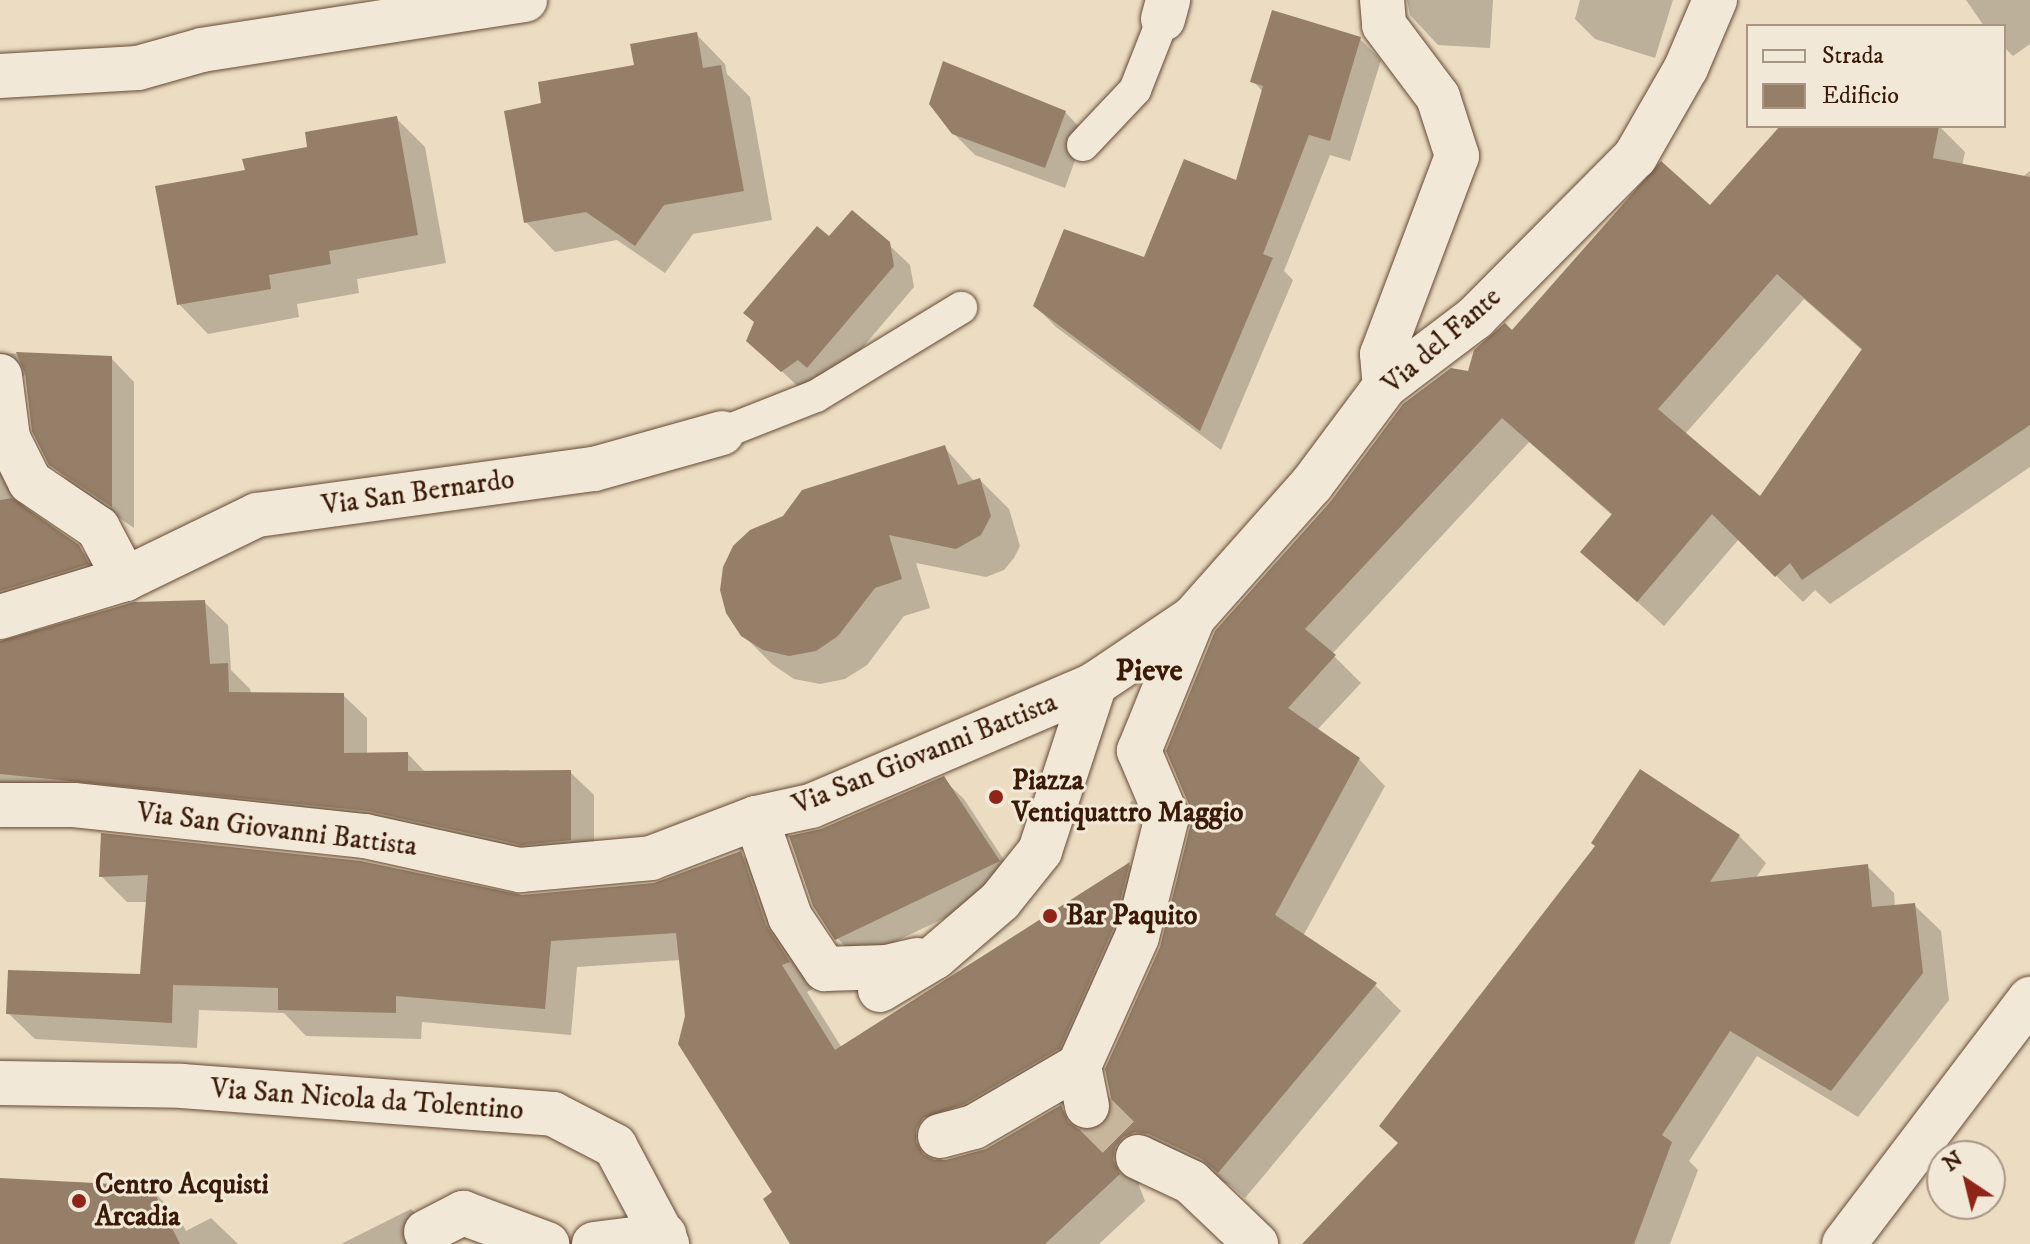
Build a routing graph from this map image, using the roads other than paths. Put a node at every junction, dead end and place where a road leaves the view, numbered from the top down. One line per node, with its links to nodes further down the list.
1 (525, 0): 5 (street)
2 (1382, 0): 9 (street)
3 (1715, 0): 9 (street, Via del Fante)
4 (1165, 9): 6 (lane)
5 (0, 76)
6 (1083, 145)
7 (961, 308): 10 (lane)
8 (0, 376): 11 (street)
9 (1385, 386): 13 (street, Via del Fante)
10 (722, 433): 11 (street, Via San Bernardo)
11 (125, 579): 12 (street, Via San Bernardo)
12 (0, 617)
13 (1193, 618): 14 (street, Via del Fante); 21 (street)
14 (1095, 684): 16 (street, Via San Giovanni Battista); 17 (street)
15 (0, 805): 16 (street, Via San Giovanni Battista)
16 (756, 818): 17 (street)
17 (935, 957): 18 (street)
18 (880, 990)
19 (2030, 999): 28 (street)
20 (0, 1083): 24 (street, Via San Nicola da Tolentino)
21 (940, 1136)
22 (1138, 1157): 27 (street)
23 (426, 1232): 25 (street)
24 (665, 1240): 26 (street)
25 (547, 1244)
26 (594, 1244)
27 (1256, 1244)
28 (1844, 1244)

